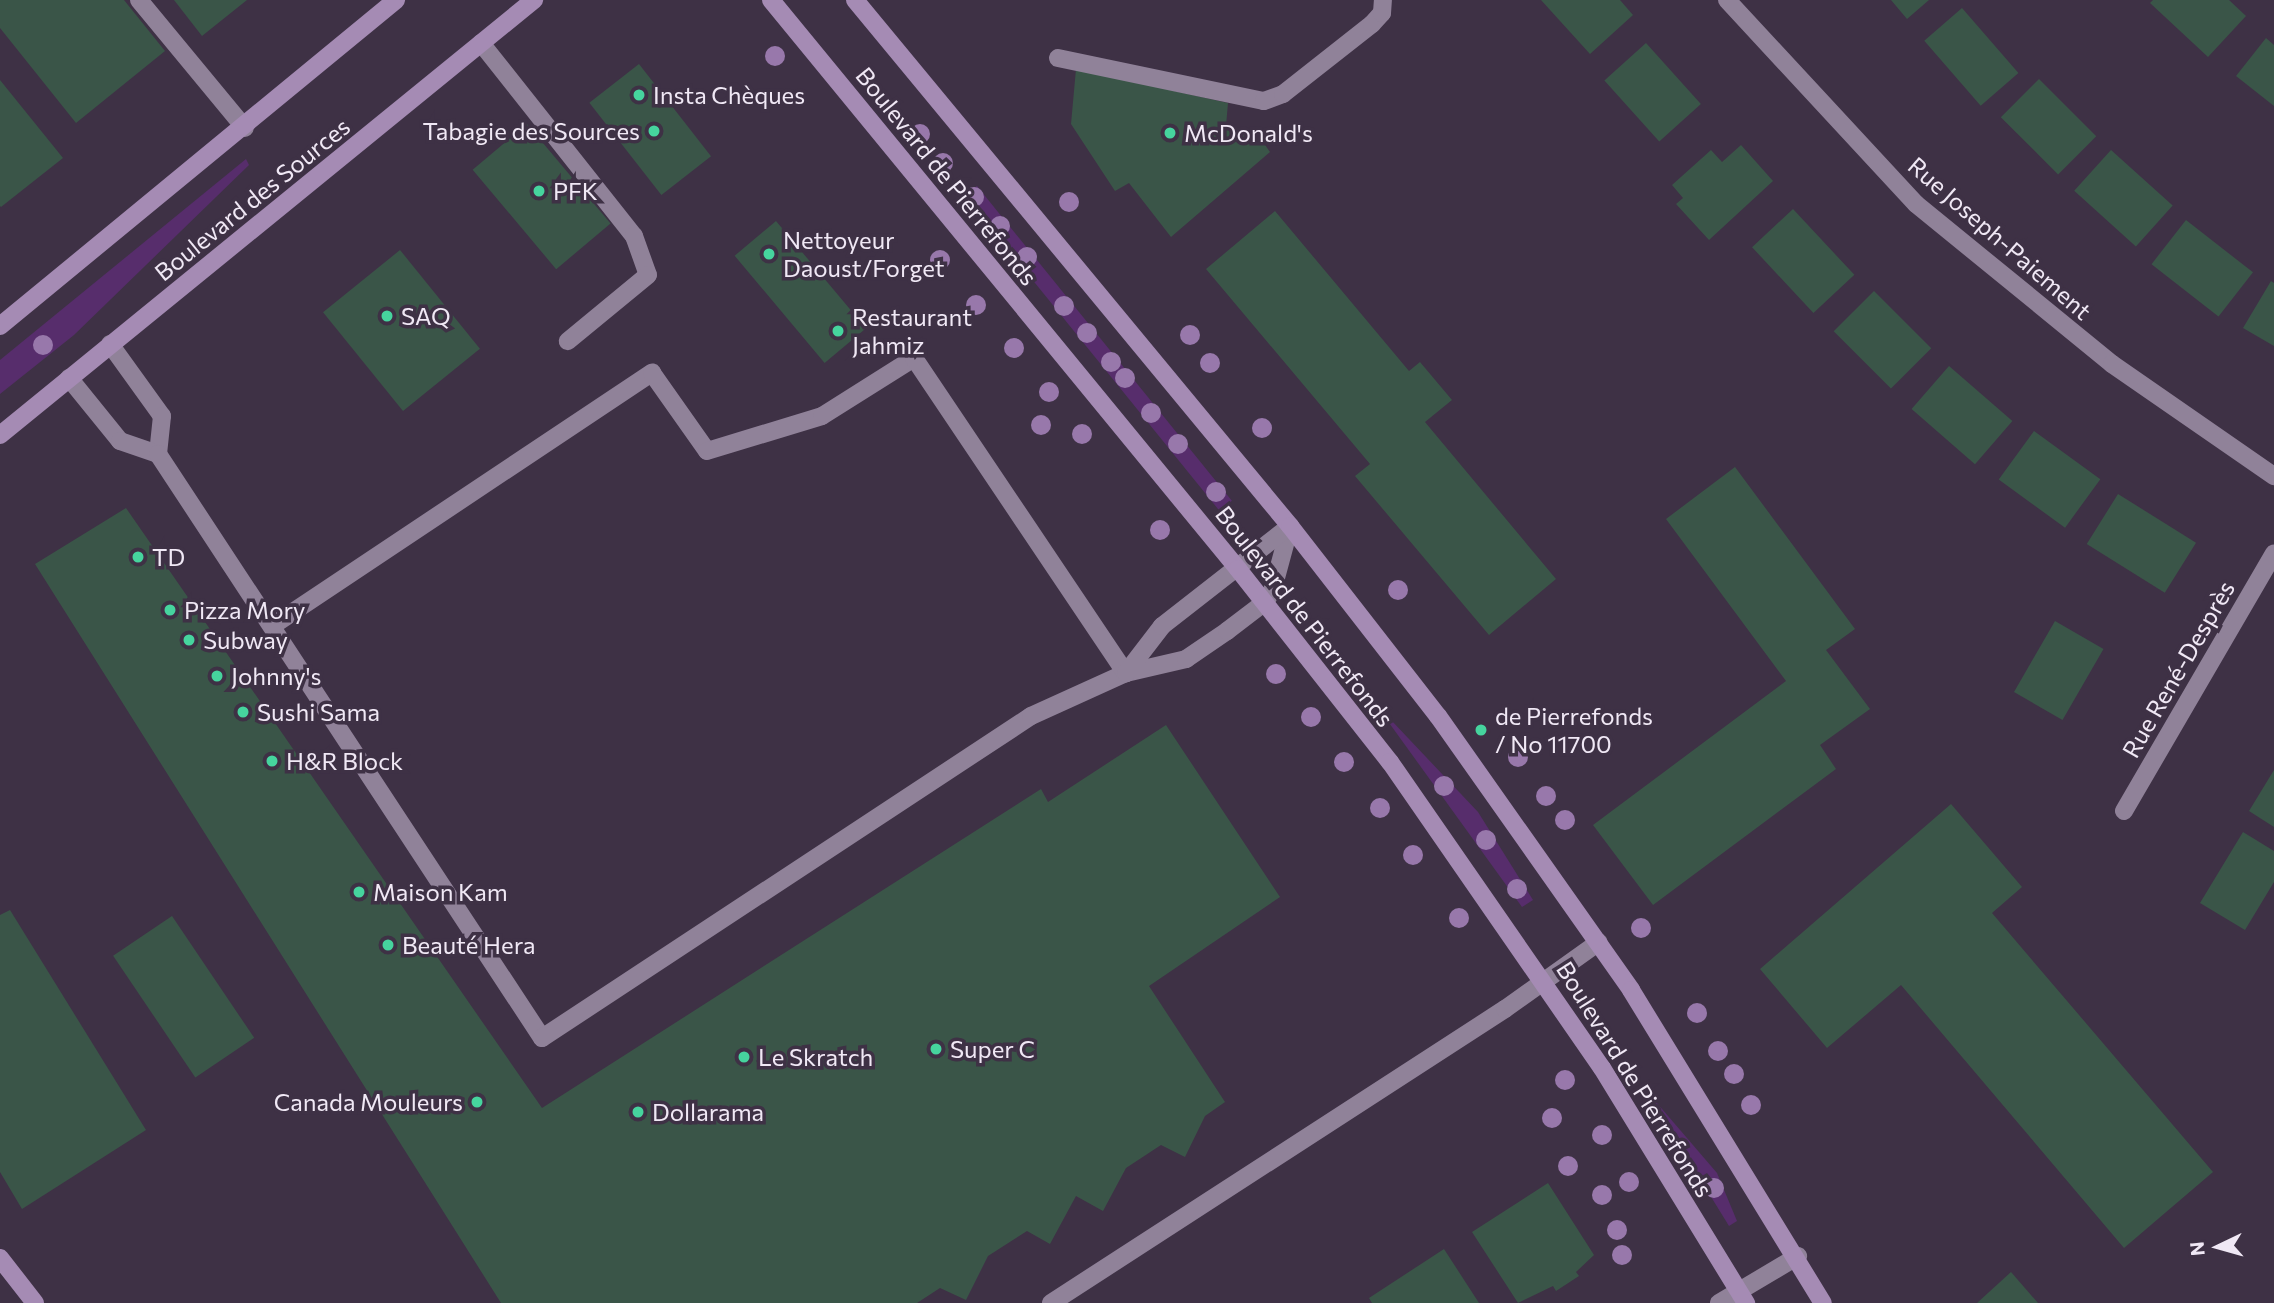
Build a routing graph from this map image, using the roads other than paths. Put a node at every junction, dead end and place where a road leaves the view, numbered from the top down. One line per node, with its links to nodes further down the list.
1 (139, 0): 10 (street)
2 (396, 0): 10 (main road)
3 (534, 0): 8 (main road, Boulevard des Sources)
4 (771, 0): 20 (main road, Boulevard de Pierrefonds)
5 (855, 0): 18 (main road, Boulevard de Pierrefonds)
6 (1383, 0): 9 (street)
7 (1727, 0): 17 (street, Rue Joseph-Paiement)
8 (481, 43): 12 (street); 13 (main road, Boulevard des Sources)
9 (1058, 58)
10 (245, 128): 11 (main road)
11 (0, 327)
12 (568, 341)
13 (110, 345): 14 (main road, Boulevard des Sources); 16 (street)
14 (69, 378): 15 (main road, Boulevard des Sources); 16 (street)
15 (0, 435)
16 (158, 454): 22 (street)
17 (2274, 476)
18 (1290, 526): 20 (street); 21 (street); 25 (main road, Boulevard de Pierrefonds)
19 (2274, 552): 24 (street, Rue René-Desprès)
20 (1238, 569): 21 (main road, Boulevard de Pierrefonds); 23 (street)
21 (1265, 602): 23 (street); 26 (main road, Boulevard de Pierrefonds)
22 (272, 626): 23 (street); 23 (street)
23 (1126, 673)
24 (2124, 811)
25 (1599, 942): 26 (street); 27 (main road, Boulevard de Pierrefonds)
26 (1544, 981): 29 (main road, Boulevard de Pierrefonds); 31 (street)
27 (1797, 1256): 29 (street); 33 (main road, Boulevard de Pierrefonds)
28 (0, 1258): 30 (main road)
29 (1742, 1297): 32 (street)
30 (35, 1303)
31 (1051, 1303)
32 (1719, 1303)
33 (1823, 1303)

